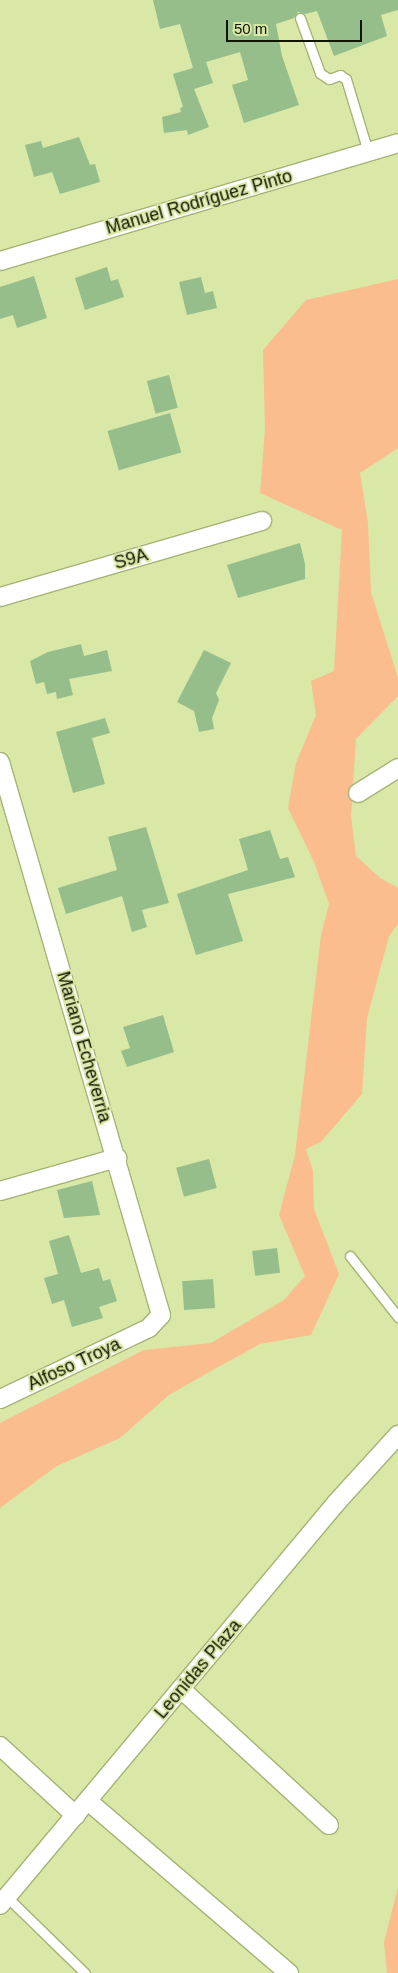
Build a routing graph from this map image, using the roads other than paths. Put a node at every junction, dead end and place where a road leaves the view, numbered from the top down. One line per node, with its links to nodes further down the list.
1 (300, 18): 3 (lane)
2 (398, 143): 3 (street, Manuel Rodríguez Pinto)
3 (368, 152): 4 (street, Manuel Rodríguez Pinto)
4 (0, 261)
5 (262, 521): 6 (street, S9A)
6 (0, 598)
7 (0, 762): 10 (street, Mariano Echeverria)
8 (398, 768): 9 (street)
9 (358, 793)
10 (117, 1158): 11 (street); 14 (street, Mariano Echeverria)
11 (0, 1192)
12 (350, 1256): 13 (lane)
13 (398, 1317)
14 (149, 1328): 15 (street, Alfoso Troya)
15 (0, 1399)
16 (398, 1435): 17 (street, Leonidas Plaza)
17 (181, 1689): 19 (street, Leonidas Plaza); 21 (street)
18 (0, 1746): 20 (street)
19 (88, 1801): 20 (street, Leonidas Plaza); 24 (street)
20 (76, 1816): 22 (street, Leonidas Plaza)
21 (329, 1825)
22 (3, 1901): 23 (lane)
23 (85, 1973)
24 (289, 1973)

